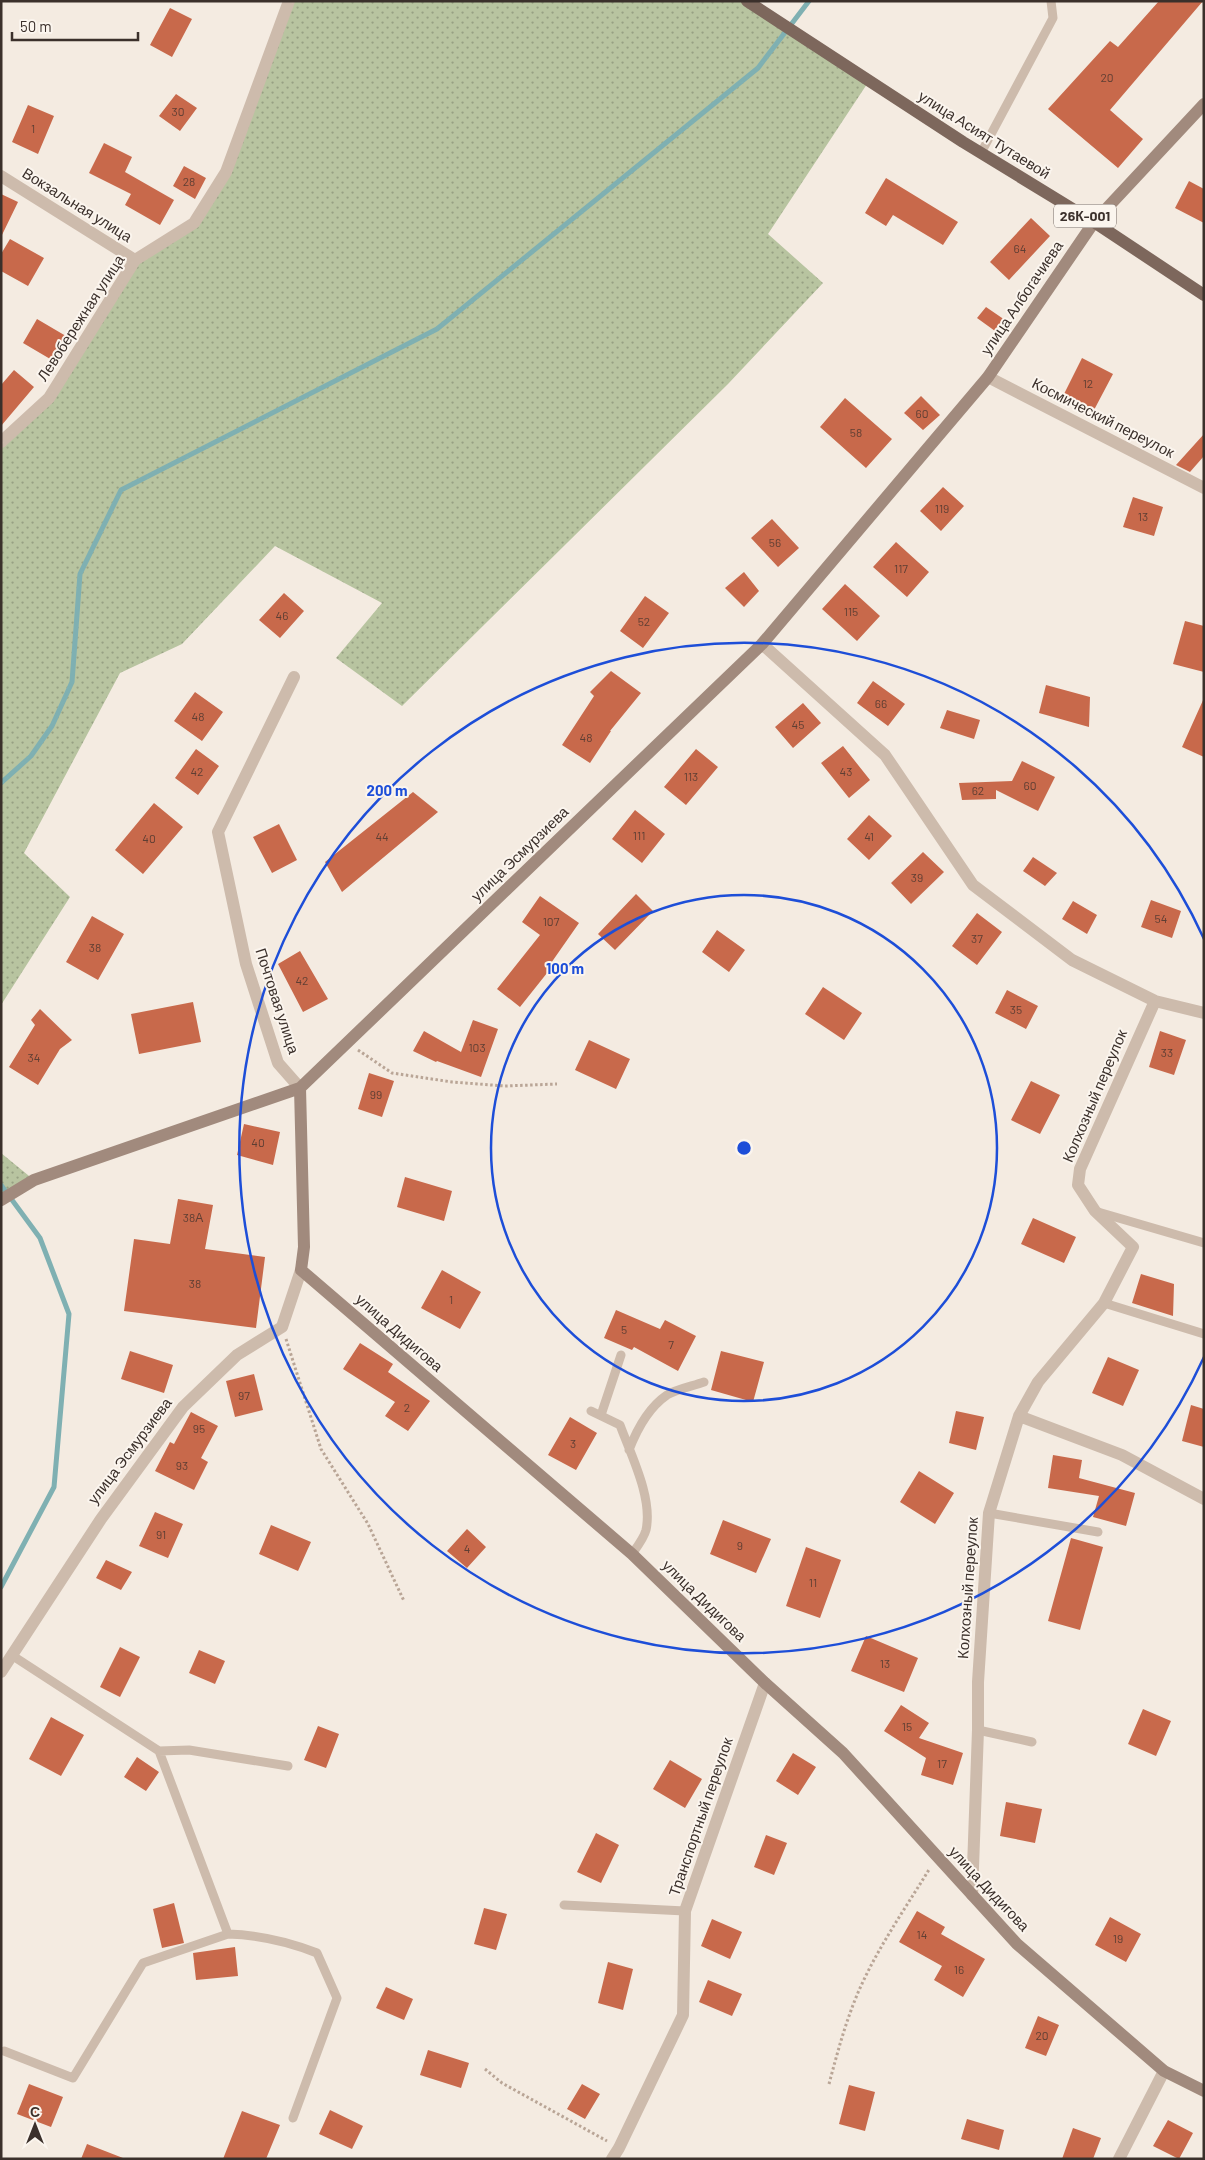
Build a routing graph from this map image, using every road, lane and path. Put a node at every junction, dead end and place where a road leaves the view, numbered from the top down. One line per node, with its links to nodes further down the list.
1 (289, 1): 8 (street, Левобережная улица)
2 (747, 1): 5 (main road, улица Асият Тутаевой / 26К-001)
3 (1052, 1): 5 (lane)
4 (1204, 104): 7 (street, улица Албогачиева)
5 (981, 153): 7 (main road, улица Асият Тутаевой / 26К-001)
6 (1, 176): 8 (street, Вокзальная улица)
7 (1094, 222): 9 (main road, улица Асият Тутаевой / 26К-001); 10 (street, улица Албогачиева)
8 (134, 260): 11 (street, Левобережная улица)
9 (1204, 295)
10 (988, 377): 12 (street, Космический переулок); 13 (street, улица Албогачиева)
11 (1, 442)
12 (1204, 488)
13 (762, 644): 15 (street); 17 (street, улица Эсмурзиева)
14 (294, 677): 19 (street, Почтовая улица)
15 (1154, 1000): 16 (street); 21 (street, Колхозный переулок)
16 (1204, 1013)
17 (347, 1043): 18 (path); 19 (street, улица Эсмурзиева)
18 (557, 1084)
19 (300, 1088): 20 (street); 23 (street)
20 (1, 1200)
21 (1095, 1211): 22 (lane); 24 (street, Колхозный переулок)
22 (1204, 1243)
23 (301, 1270): 25 (street); 36 (street, улица Дидигова)
24 (1104, 1303): 26 (lane); 31 (street, Колхозный переулок)
25 (282, 1327): 37 (path); 38 (street, улица Эсмурзиева)
26 (1204, 1334)
27 (621, 1355): 30 (lane)
28 (704, 1382): 32 (lane)
29 (591, 1410): 30 (lane)
30 (601, 1415): 32 (lane)
31 (1019, 1416): 33 (street); 34 (street, Колхозный переулок)
32 (629, 1450): 36 (lane)
33 (1204, 1499)
34 (989, 1513): 35 (lane); 41 (street, Колхозный переулок)
35 (1098, 1532)
36 (632, 1554): 40 (street, улица Дидигова)
37 (404, 1601)
38 (13, 1656): 39 (street, улица Эсмурзиева); 43 (lane)
39 (1, 1672)
40 (765, 1683): 45 (street, улица Дидигова); 48 (street, Транспортный переулок)
41 (978, 1730): 42 (lane); 46 (street, Колхозный переулок)
42 (1032, 1742)
43 (159, 1751): 44 (lane); 49 (lane)
44 (288, 1766)
45 (936, 1857): 46 (street, улица Дидигова); 53 (path)
46 (972, 1895): 52 (street, улица Дидигова)
47 (564, 1905): 48 (lane)
48 (685, 1911): 56 (street, Транспортный переулок)
49 (228, 1934): 50 (lane); 55 (lane)
50 (4, 2051)
51 (485, 2069): 56 (path)
52 (1164, 2071): 54 (street, улица Дидигова); 57 (street)
53 (829, 2084)
54 (1204, 2091)
55 (293, 2118)
56 (616, 2154)
57 (1119, 2159)

